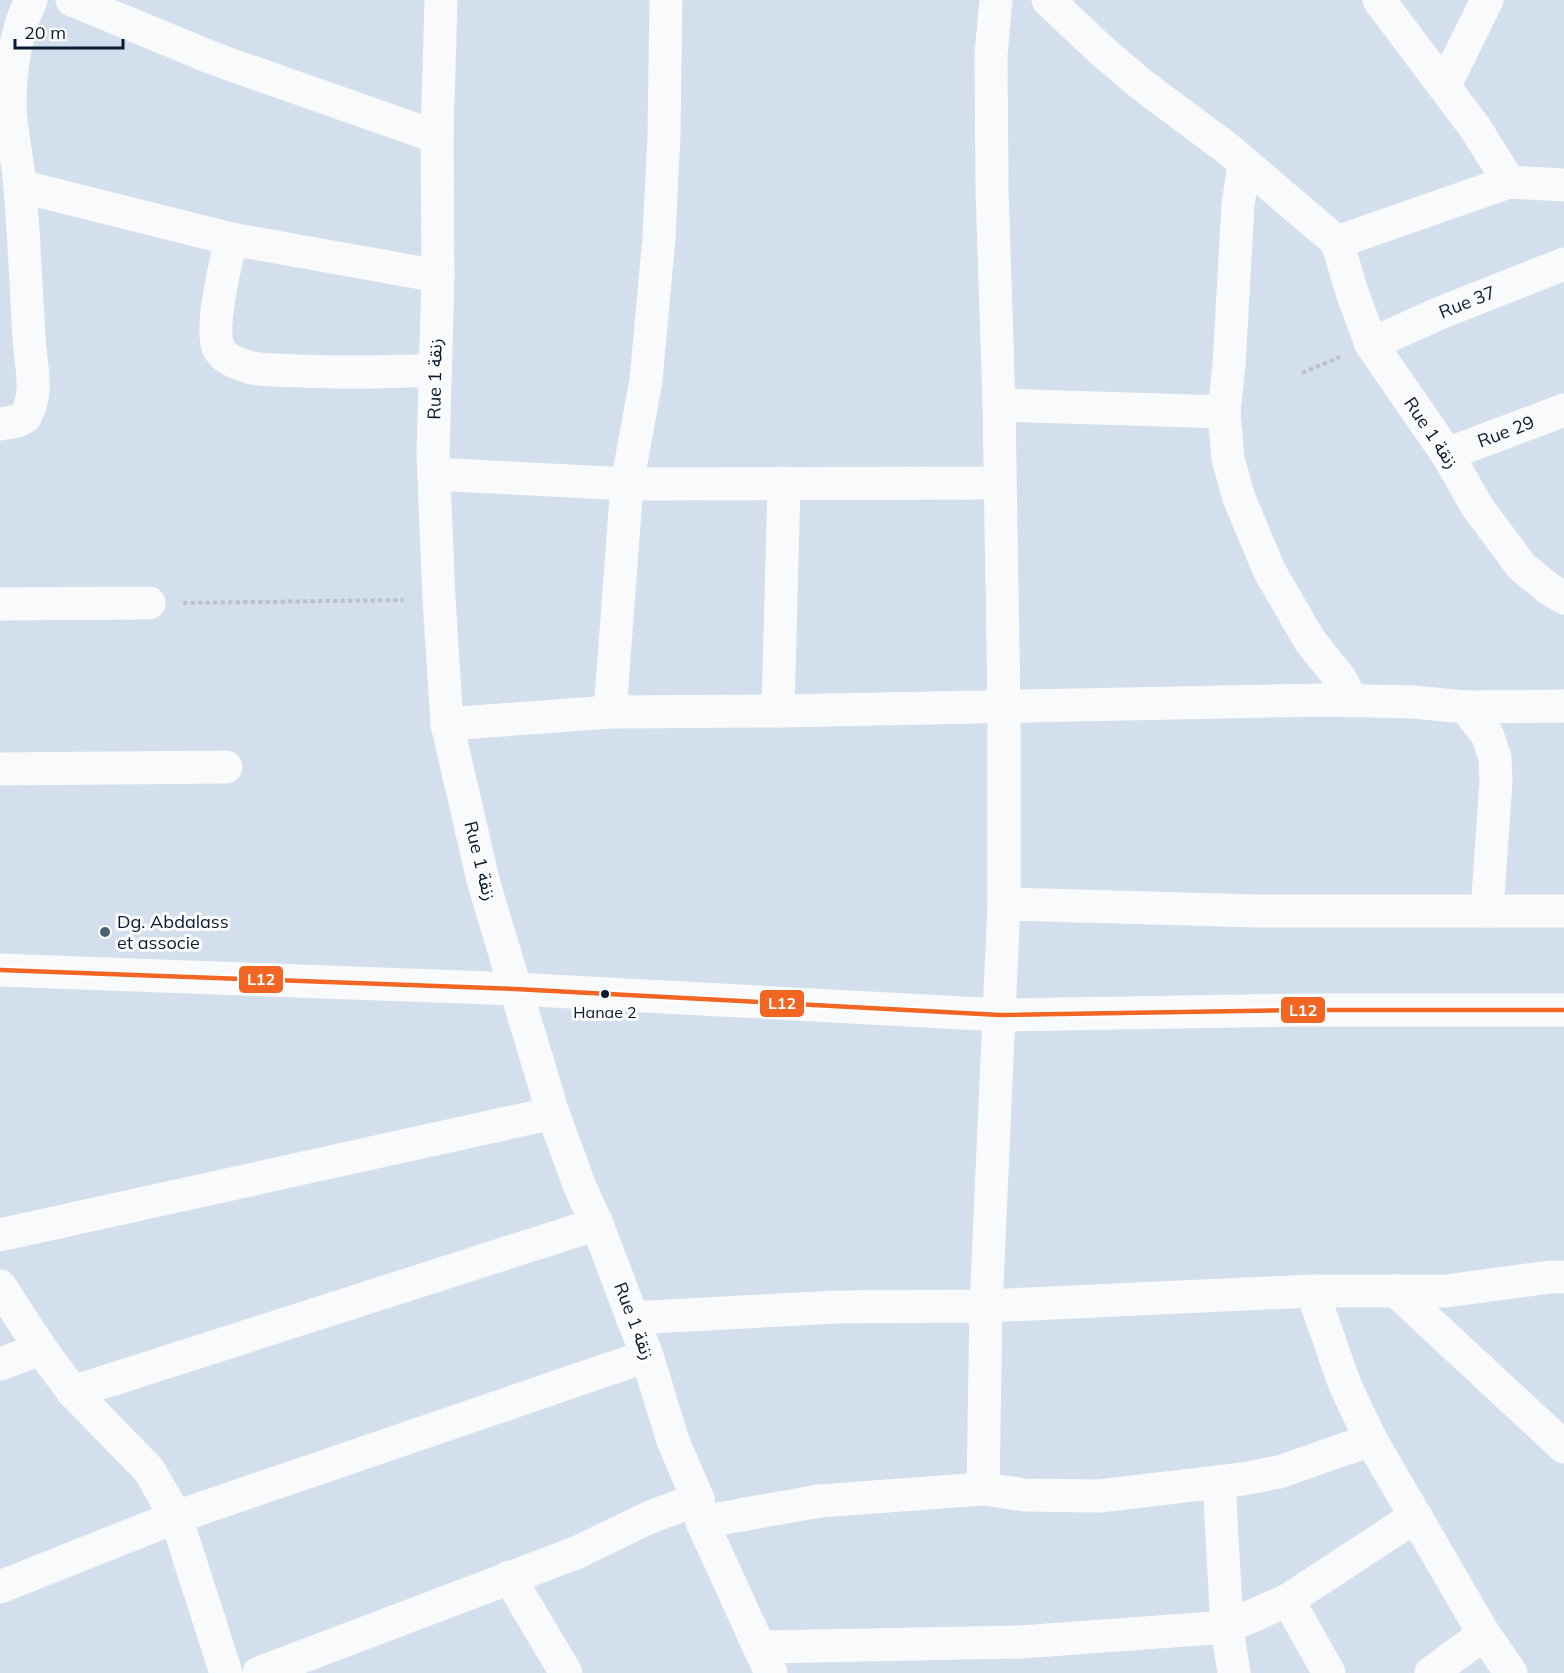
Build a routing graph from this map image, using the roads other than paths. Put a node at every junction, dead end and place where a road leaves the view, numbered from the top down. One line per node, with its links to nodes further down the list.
1 (31, 0): 14 (street)
2 (72, 0): 10 (street)
3 (441, 0): 10 (street, Rue 1 زنقة)
4 (666, 0): 29 (street)
5 (996, 0): 21 (street)
6 (1048, 0): 11 (street)
7 (1487, 0): 9 (street)
8 (1386, 3): 9 (street)
9 (1445, 84): 12 (street)
10 (437, 137): 18 (street, Rue 1 زنقة)
11 (1244, 163): 16 (street); 23 (street)
12 (1509, 182): 13 (street); 16 (street)
13 (1564, 184)
14 (20, 186): 15 (street); 24 (street)
15 (231, 239): 18 (street); 20 (street)
16 (1337, 242): 19 (street, Rue 1 زنقة)
17 (1564, 264): 19 (street, Rue 37)
18 (438, 276): 20 (street, Rue 1 زنقة)
19 (1371, 344): 25 (street, Rue 1 زنقة)
20 (434, 370): 26 (street, Rue 1 زنقة)
21 (999, 405): 23 (street); 28 (street)
22 (1564, 410): 25 (street, Rue 29)
23 (1224, 412): 33 (street)
24 (0, 424)
25 (1447, 454): 30 (street, Rue 1 زنقة)
26 (434, 474): 29 (street); 39 (street, Rue 1 زنقة)
27 (784, 483): 28 (street); 29 (street); 37 (street)
28 (999, 483): 34 (street)
29 (627, 484): 38 (street)
30 (1564, 598)
31 (149, 603): 32 (street)
32 (0, 604)
33 (1352, 701): 34 (street); 36 (street)
34 (1004, 706): 37 (street); 42 (street)
35 (1564, 706): 36 (street)
36 (1465, 707): 43 (street)
37 (778, 711): 38 (street)
38 (610, 712): 39 (street)
39 (447, 724): 46 (street, Rue 1 زنقة)
40 (226, 767): 41 (street)
41 (0, 769)
42 (1004, 904): 43 (street); 48 (street)
43 (1487, 911): 44 (street)
44 (1564, 911)
45 (0, 970): 46 (street)
46 (515, 989): 48 (street); 49 (street, Rue 1 زنقة)
47 (1564, 1010): 48 (street)
48 (1000, 1015): 56 (street)
49 (553, 1113): 50 (street, Rue 1 زنقة); 51 (street)
50 (597, 1224): 57 (street, Rue 1 زنقة); 61 (street)
51 (0, 1235)
52 (1564, 1278): 55 (street)
53 (0, 1286): 58 (street)
54 (1312, 1291): 55 (street); 56 (street); 62 (street)
55 (1396, 1292): 63 (street)
56 (986, 1306): 57 (street); 65 (street)
57 (632, 1318): 59 (street, Rue 1 زنقة)
58 (41, 1349): 60 (street); 61 (street)
59 (647, 1356): 66 (street, Rue 1 زنقة); 68 (street)
60 (0, 1365)
61 (73, 1392): 68 (street)
62 (1371, 1440): 64 (street); 67 (street)
63 (1564, 1447)
64 (1219, 1482): 65 (street); 72 (street)
65 (983, 1490): 66 (street)
66 (700, 1510): 69 (street); 74 (street, Rue 1 زنقة)
67 (1416, 1516): 71 (street); 73 (street)
68 (176, 1517): 70 (street); 75 (street)
69 (509, 1577): 76 (street); 77 (street)
70 (0, 1587)
71 (1288, 1600): 72 (street); 79 (street)
72 (1227, 1627): 74 (street); 78 (street)
73 (1484, 1634): 80 (street); 81 (street)
74 (765, 1660)
75 (226, 1673)
76 (259, 1673)
77 (566, 1673)
78 (1234, 1673)
79 (1329, 1673)
80 (1431, 1673)
81 (1511, 1673)

